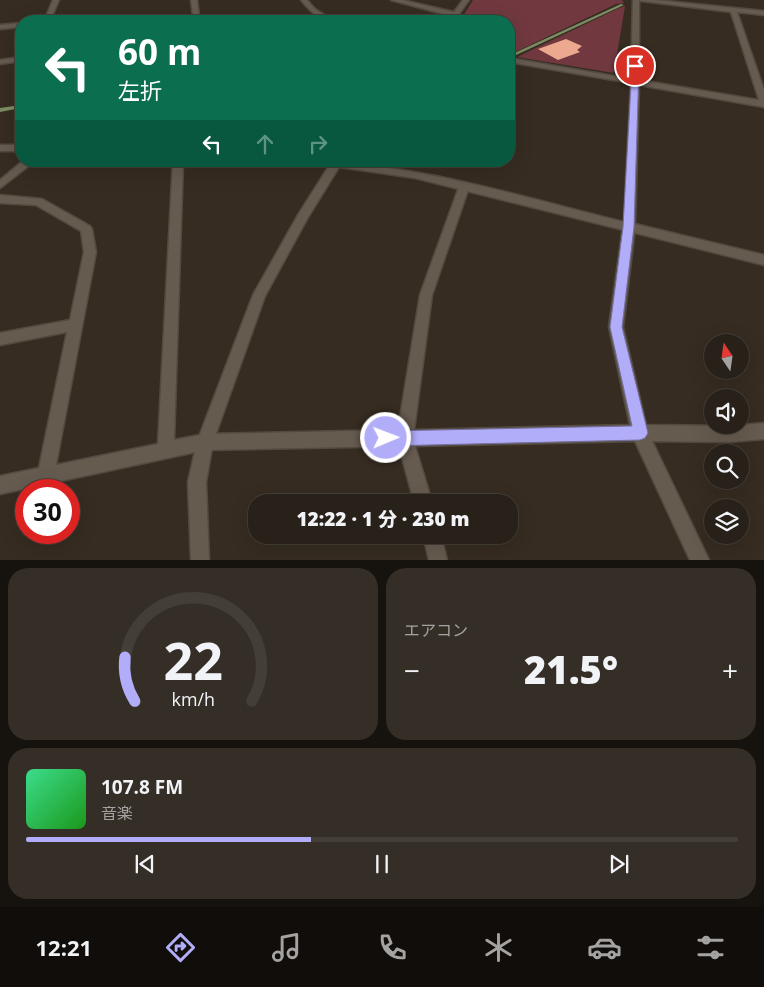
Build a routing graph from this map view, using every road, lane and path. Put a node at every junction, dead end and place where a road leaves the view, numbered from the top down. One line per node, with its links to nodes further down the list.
1 (56, 0): 9 (street)
2 (194, 0): 10 (street)
3 (304, 0): 11 (street)
4 (394, 0): 12 (street)
5 (466, 0): 13 (street)
6 (636, 0): 7 (street); 19 (street)
7 (734, 12): 8 (street); 20 (street)
8 (764, 13)
9 (50, 15)
10 (196, 15)
11 (321, 15)
12 (443, 15)
13 (455, 15)
14 (15, 26): 15 (street)
15 (0, 27)
16 (15, 61): 18 (street)
17 (515, 61): 19 (street)
18 (0, 62)
19 (635, 82): 20 (street); 30 (street)
20 (764, 104)
21 (0, 148): 22 (street)
22 (15, 148)
23 (22, 167): 27 (street)
24 (178, 167): 38 (street)
25 (344, 167): 37 (street)
26 (365, 167): 28 (street)
27 (0, 185)
28 (464, 187): 30 (street); 36 (street)
29 (0, 199): 32 (street)
30 (629, 227): 31 (street); 35 (street)
31 (764, 260)
32 (77, 324): 33 (street); 39 (street)
33 (0, 338)
34 (764, 431): 35 (street)
35 (640, 433): 36 (street); 45 (street)
36 (405, 438): 37 (street); 41 (street)
37 (205, 442): 38 (street); 43 (street)
38 (166, 450): 39 (street)
39 (46, 475): 40 (street)
40 (0, 485)
41 (421, 494)
42 (434, 544): 44 (street)
43 (200, 560)
44 (438, 560)
45 (700, 560)

